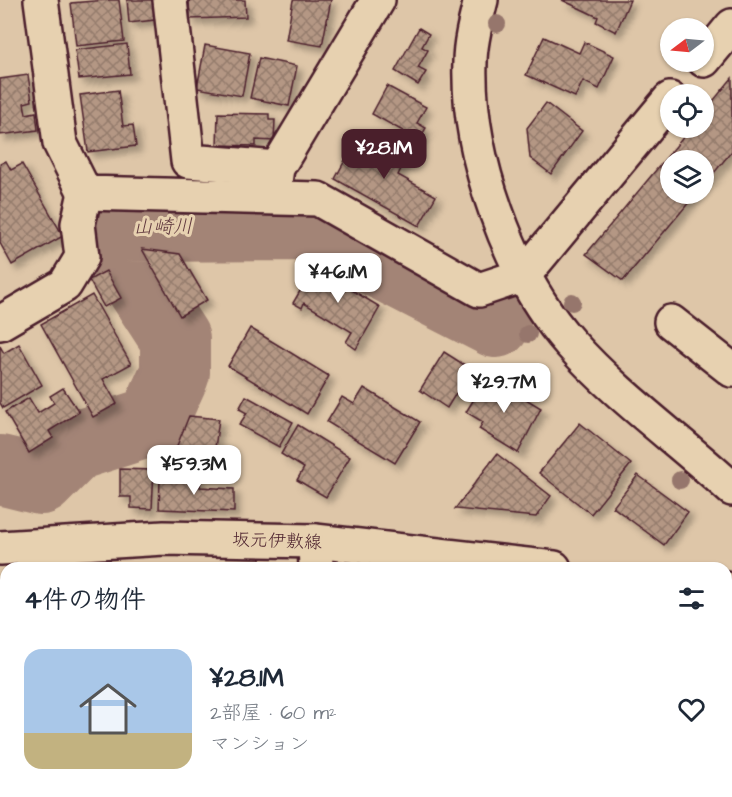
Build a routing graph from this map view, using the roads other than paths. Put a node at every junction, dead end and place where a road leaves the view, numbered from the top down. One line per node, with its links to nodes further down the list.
1 (41, 0): 11 (street)
2 (170, 0): 10 (street)
3 (378, 0): 10 (street)
4 (481, 0): 12 (street)
5 (732, 26): 6 (street)
6 (714, 48)
7 (694, 72): 8 (street)
8 (683, 84)
9 (660, 111): 12 (street)
10 (275, 183): 11 (street); 12 (street)
11 (85, 193): 14 (street)
12 (524, 275): 16 (street)
13 (671, 322): 15 (street)
14 (0, 323)
15 (732, 370)
16 (732, 489)
17 (0, 548): 18 (street, 坂元伊敷線)
18 (316, 555): 19 (street, 坂元伊敷線)
19 (443, 562)

